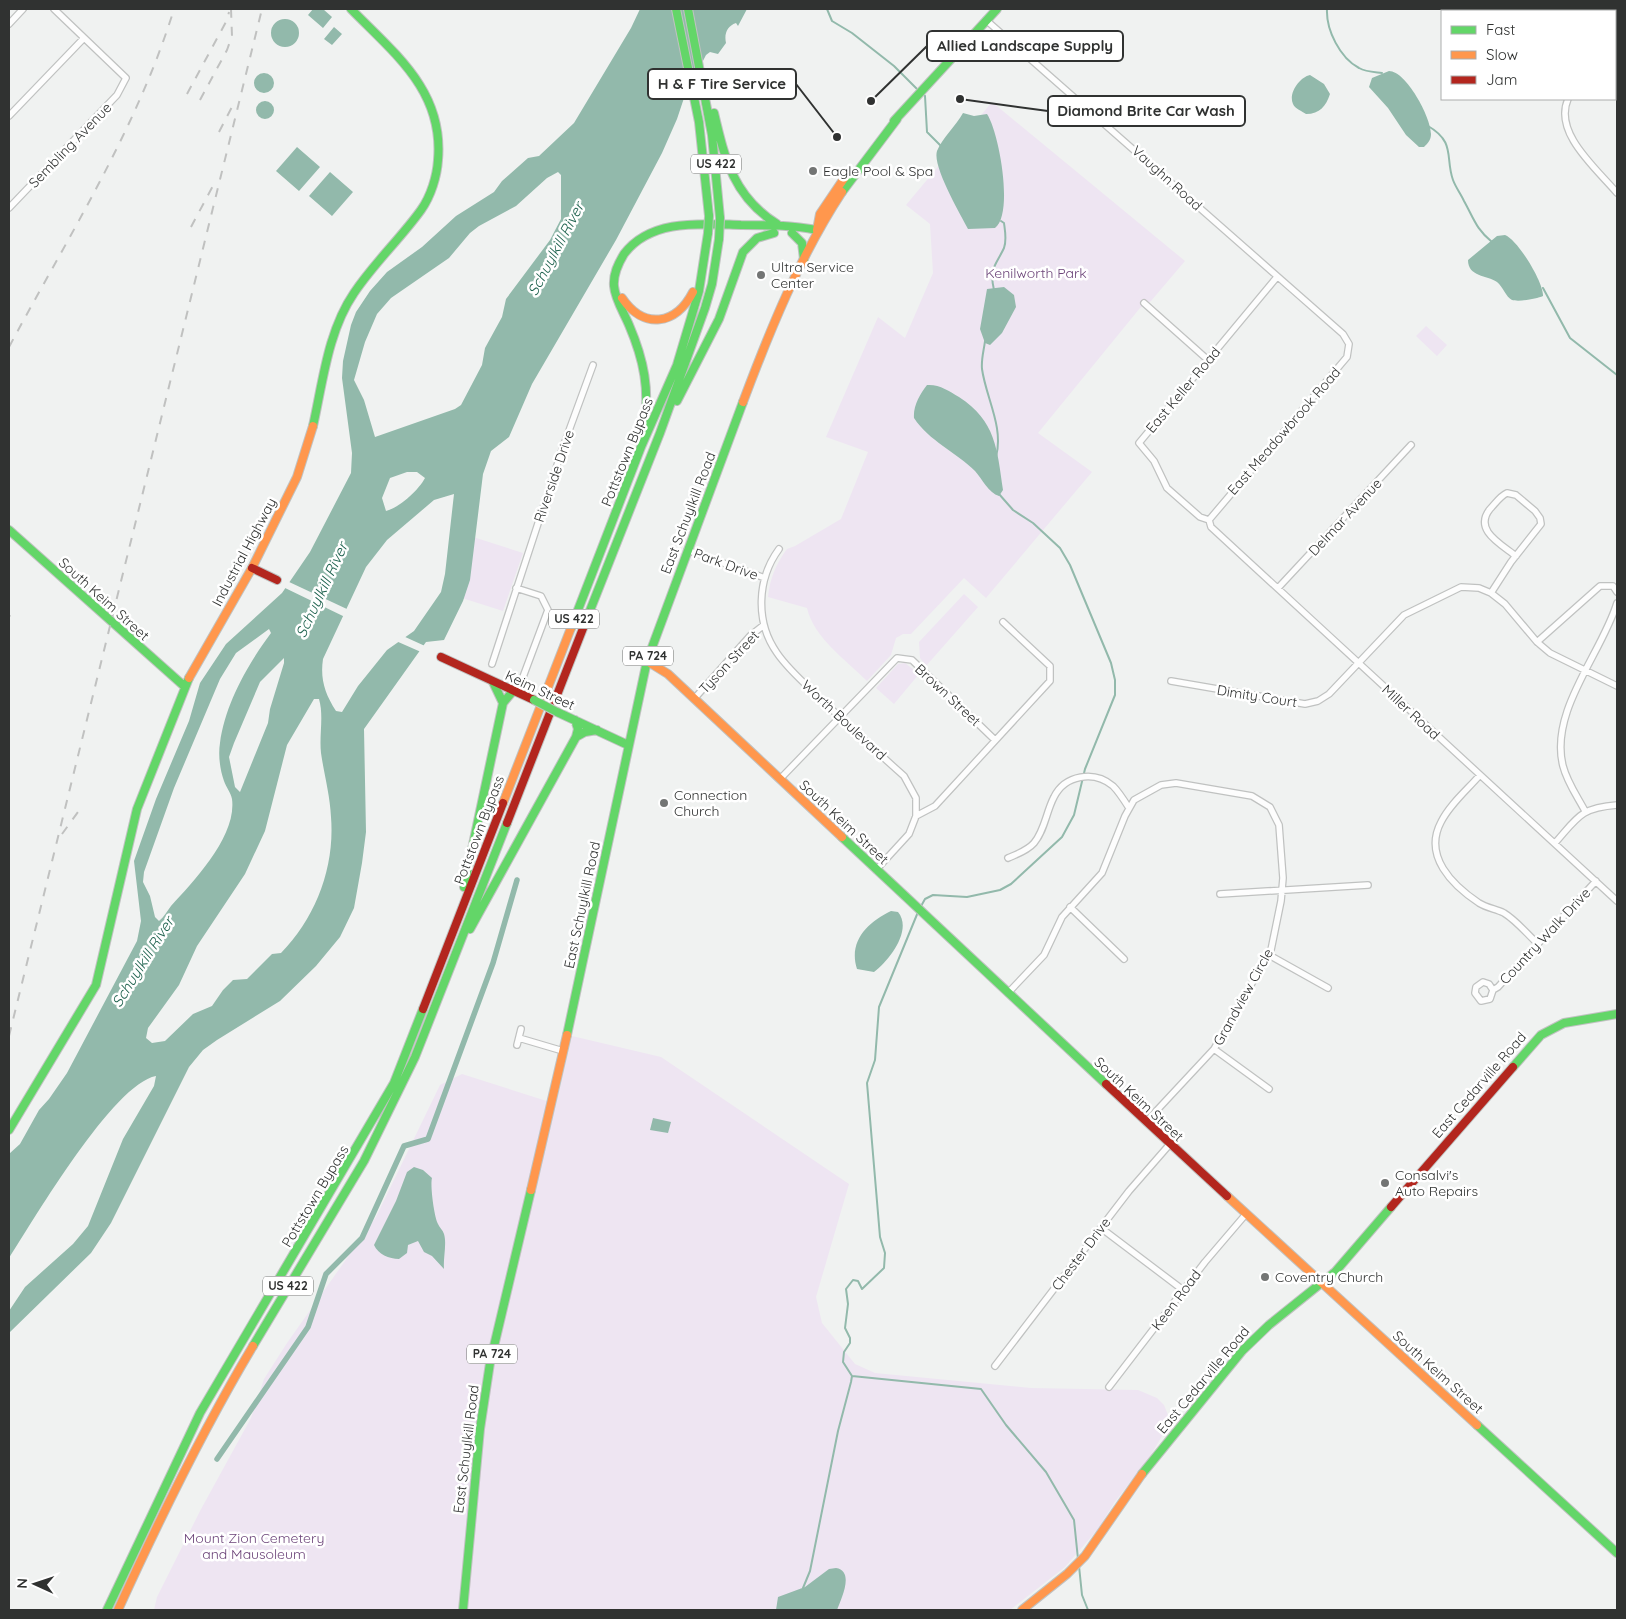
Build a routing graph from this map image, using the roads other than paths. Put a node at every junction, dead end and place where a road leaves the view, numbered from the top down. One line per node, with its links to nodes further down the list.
1 (23, 9): 8 (street)
2 (54, 9): 9 (street)
3 (351, 9): 34 (main road, Industrial Highway)
4 (676, 9): 18 (main road, Pottstown Bypass / US 422, bridge)
5 (688, 9): 10 (main road, US 422)
6 (997, 9): 7 (main road, East Schuylkill Road / PA 724)
7 (986, 20): 16 (main road, East Schuylkill Road / PA 724); 21 (street, Vaughn Road)
8 (9, 24)
9 (84, 38): 12 (street); 14 (street, Sembling Avenue)
10 (699, 64): 15 (main road); 26 (main road, Pottstown Bypass / US 422, bridge)
11 (1568, 100): 13 (street)
12 (9, 116)
13 (1617, 193)
14 (9, 208)
15 (780, 226): 16 (main road); 28 (main road)
16 (817, 230): 19 (main road); 20 (main road, East Schuylkill Road / PA 724)
17 (774, 232): 18 (main road); 19 (main road); 26 (main road)
18 (708, 233): 28 (main road, Pottstown Bypass / US 422)
19 (792, 233): 20 (main road)
20 (804, 259): 32 (main road, East Schuylkill Road / PA 724)
21 (1277, 277): 23 (street, Vaughn Road); 24 (street, East Keller Road)
22 (1144, 303): 24 (street)
23 (1346, 338): 29 (street, East Meadowbrook Road)
24 (1208, 360): 29 (street, East Keller Road)
25 (593, 365): 37 (street, Riverside Drive)
26 (660, 433): 81 (main road, Pottstown Bypass / US 422)
27 (1412, 445): 38 (street, Delmar Avenue)
28 (641, 447): 85 (main road, Pottstown Bypass / US 422)
29 (1209, 520): 38 (street, Miller Road)
30 (9, 530): 52 (main road, South Keim Street)
31 (779, 549): 35 (street)
32 (687, 550): 35 (street, Park Drive); 46 (main road, East Schuylkill Road / PA 724)
33 (1516, 556): 33 (street); 40 (street)
34 (252, 568): 36 (main road); 52 (main road, Industrial Highway)
35 (765, 578): 43 (street)
36 (277, 579)
37 (516, 588): 48 (street, Riverside Drive); 54 (street)
38 (1278, 588): 47 (street, Miller Road)
39 (1617, 592): 44 (street)
40 (1491, 593): 44 (street); 47 (street, Dimity Court)
41 (1617, 603): 49 (street)
42 (1003, 622): 61 (street)
43 (764, 625): 55 (street, Tyson Street); 57 (street, Worth Boulevard)
44 (1537, 642): 49 (street)
45 (441, 657): 51 (main road, Keim Street)
46 (646, 661): 55 (main road, South Keim Street); 62 (main road, East Schuylkill Road / PA 724)
47 (1358, 663): 50 (street, Dimity Court); 63 (street, Miller Road)
48 (492, 664)
49 (1586, 672): 53 (street); 67 (street)
50 (1171, 681)
51 (493, 682): 54 (main road, Keim Street); 56 (main road)
52 (184, 686): 94 (main road, Industrial Highway)
53 (1617, 686)
54 (515, 692): 56 (main road); 58 (main road, Keim Street, bridge)
55 (694, 699): 64 (main road, South Keim Street)
56 (503, 703): 85 (main road)
57 (840, 717): 61 (street, Brown Street); 64 (street); 68 (street, Worth Boulevard)
58 (575, 720): 59 (main road, Keim Street); 60 (main road)
59 (597, 730): 60 (main road); 62 (main road, Keim Street)
60 (576, 737): 81 (main road)
61 (995, 740): 68 (street)
62 (628, 745): 91 (main road, East Schuylkill Road / PA 724)
63 (1480, 775): 69 (street, Miller Road); 78 (street)
64 (780, 779): 71 (main road, South Keim Street)
65 (1617, 805): 67 (street)
66 (1129, 808): 70 (street); 74 (street, Grandview Circle); 77 (street, Grandview Circle)
67 (1585, 811): 69 (street)
68 (916, 816): 71 (street)
69 (1554, 843): 72 (street, Miller Road)
70 (1008, 858)
71 (876, 870): 84 (main road, South Keim Street)
72 (1596, 881): 76 (street, Miller Road); 78 (street, Country Walk Drive)
73 (1368, 885): 74 (street)
74 (1283, 890): 75 (street); 79 (street, Grandview Circle)
75 (1220, 894)
76 (1617, 901)
77 (1070, 907): 80 (street); 84 (street, Grandview Circle)
78 (1538, 944): 83 (street, Country Walk Drive)
79 (1269, 955): 82 (street); 90 (street, Grandview Circle)
80 (1124, 959)
81 (453, 960): 106 (main road, Pottstown Bypass / US 422)
82 (1328, 988)
83 (1493, 990)
84 (1008, 993): 93 (main road, South Keim Street)
85 (425, 1002): 103 (main road, Pottstown Bypass / US 422)
86 (1617, 1014): 98 (main road, East Cedarville Road)
87 (521, 1030): 88 (street)
88 (519, 1038): 89 (street); 91 (street)
89 (517, 1045)
90 (1214, 1049): 92 (street); 93 (street, Grandview Circle)
91 (563, 1052): 107 (main road, East Schuylkill Road / PA 724)
92 (1269, 1089)
93 (1146, 1122): 95 (main road, South Keim Street)
94 (9, 1130)
95 (1170, 1144): 96 (main road, South Keim Street); 97 (street, Chester Drive)
96 (1246, 1214): 98 (main road, South Keim Street); 99 (street, Keen Road)
97 (1101, 1228): 99 (street); 100 (street, Chester Drive)
98 (1322, 1284): 102 (main road, South Keim Street); 108 (main road, East Cedarville Road)
99 (1183, 1290): 101 (street, Keen Road)
100 (995, 1366)
101 (1109, 1387)
102 (1617, 1553)
103 (121, 1579): 104 (main road); 105 (main road, Pottstown Bypass / US 422)
104 (100, 1610)
105 (107, 1610)
106 (118, 1610)
107 (463, 1610)
108 (1022, 1610)

